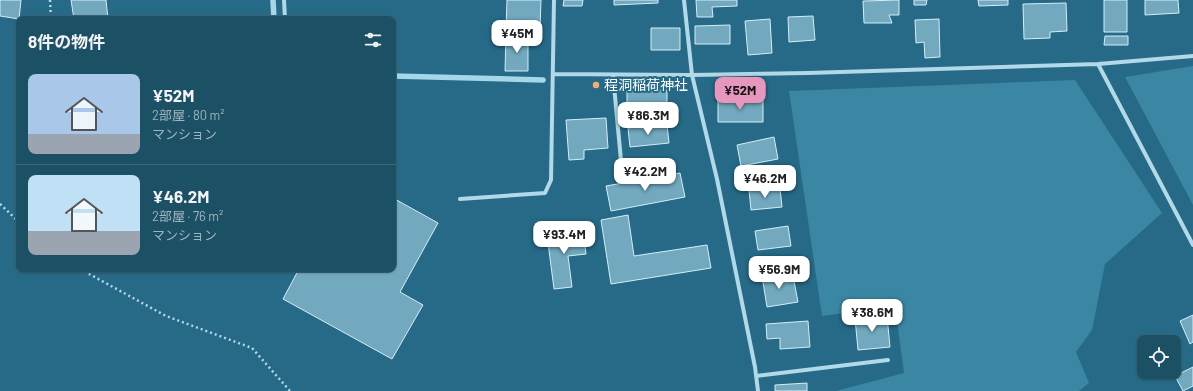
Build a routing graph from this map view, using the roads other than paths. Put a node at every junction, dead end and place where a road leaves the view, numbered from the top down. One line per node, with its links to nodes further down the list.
1 (284, 0): 4 (street)
2 (554, 0): 7 (street)
3 (684, 0): 9 (street)
4 (286, 16)
5 (1193, 56): 6 (street)
6 (1098, 64): 9 (street); 12 (street)
7 (553, 74): 8 (street); 11 (street)
8 (613, 75): 9 (street); 10 (street)
9 (692, 75): 14 (street)
10 (622, 171)
11 (460, 199)
12 (1193, 245)
13 (888, 360): 14 (street)
14 (756, 376): 15 (street)
15 (758, 391)

